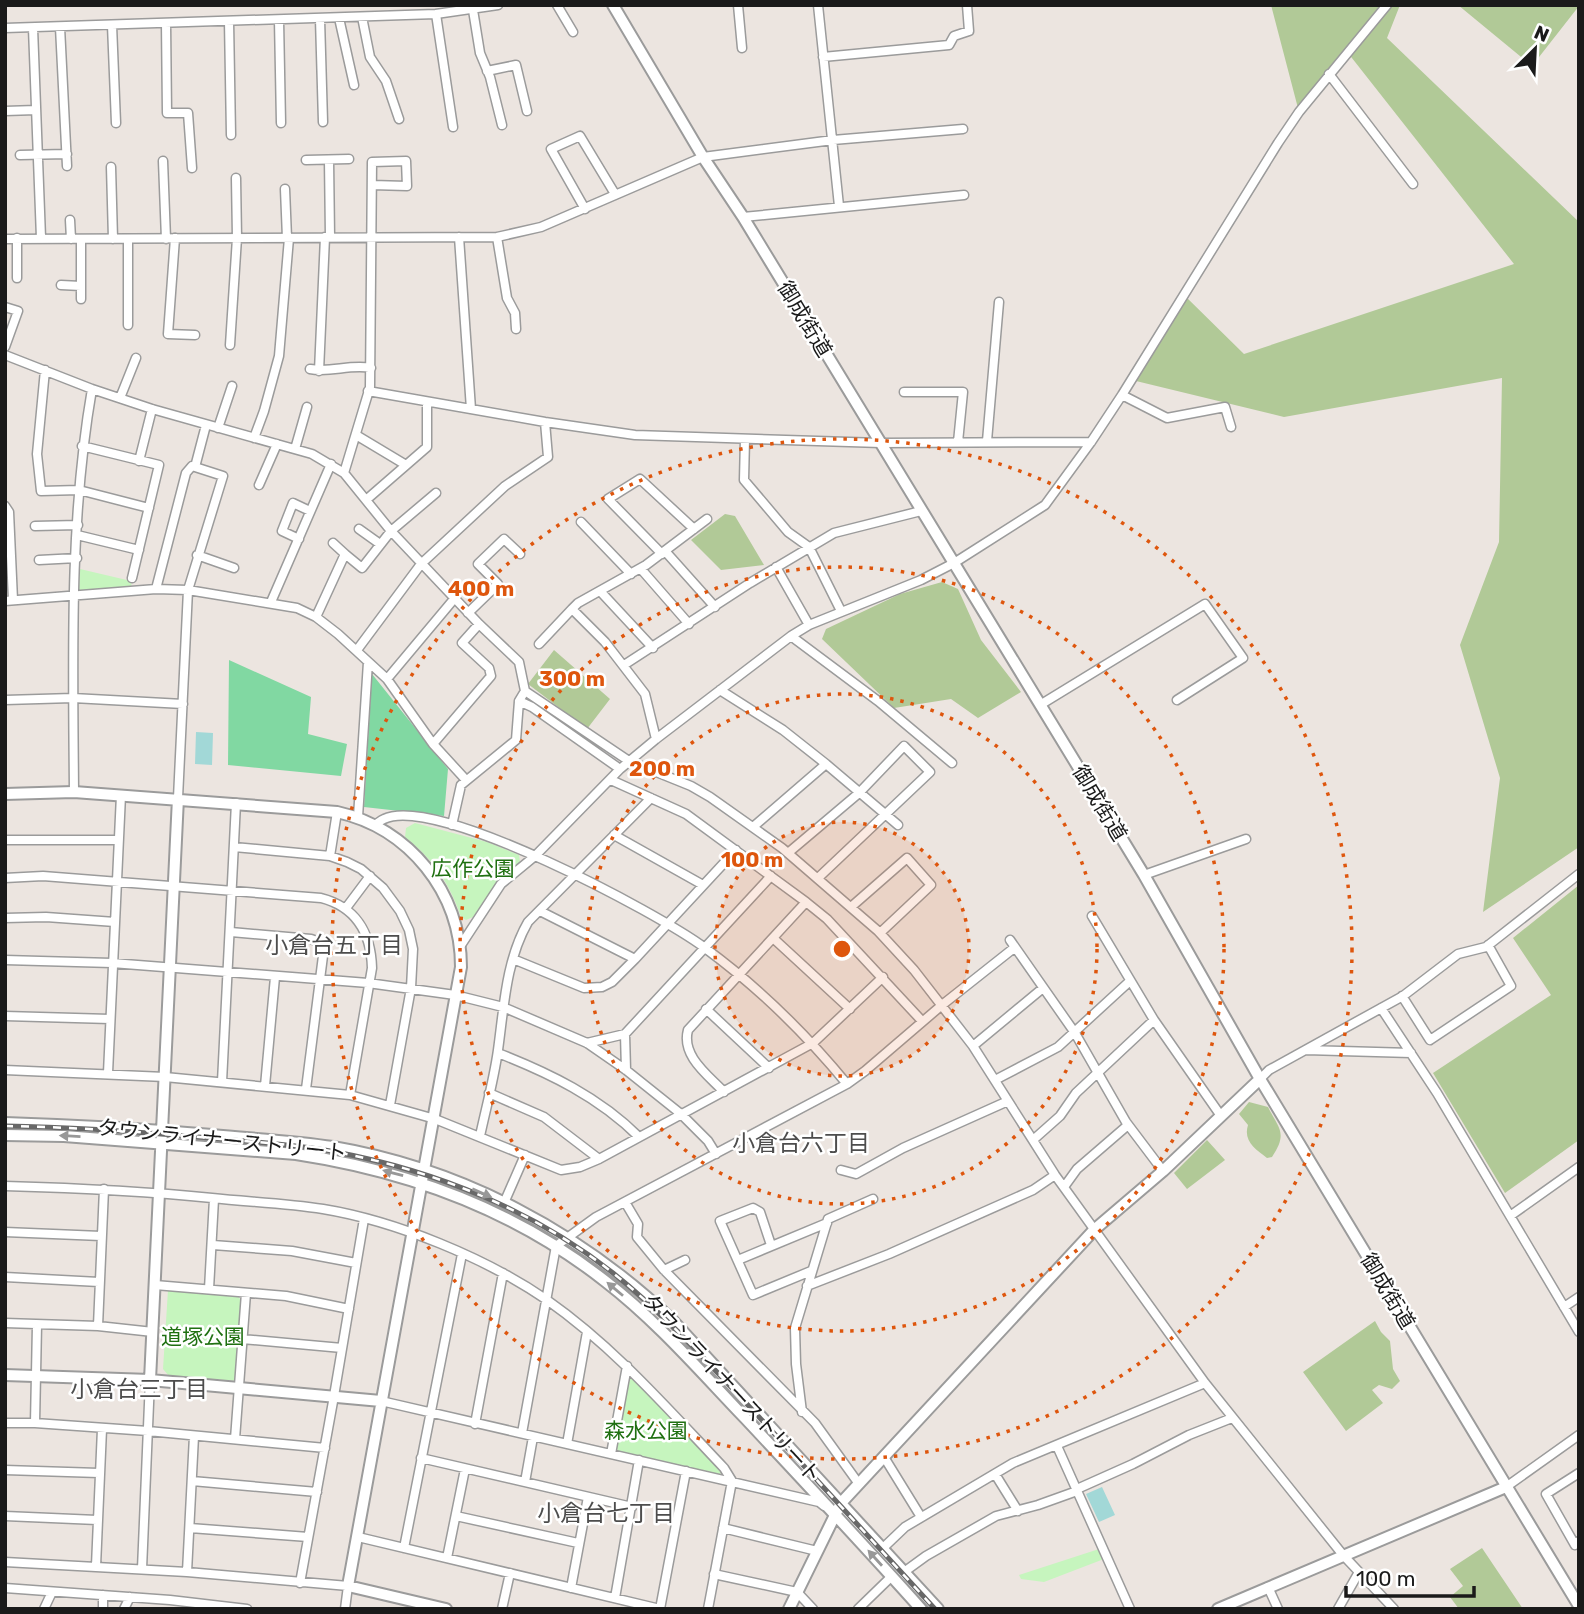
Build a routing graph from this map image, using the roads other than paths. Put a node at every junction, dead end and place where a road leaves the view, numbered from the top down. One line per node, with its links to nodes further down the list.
1 (498, 5): 8 (street)
2 (557, 5): 20 (street)
3 (613, 5): 41 (street, 御成街道)
4 (738, 5): 21 (street)
5 (818, 5): 22 (street)
6 (967, 5): 22 (street)
7 (1387, 5): 24 (street)
8 (473, 10): 9 (street); 23 (street)
9 (436, 14): 10 (street); 34 (street)
10 (362, 17): 11 (street); 29 (street)
11 (339, 18): 12 (street); 25 (street)
12 (320, 19): 13 (street); 30 (street)
13 (279, 20): 14 (street); 32 (street)
14 (229, 22): 15 (street); 36 (street)
15 (166, 23): 16 (street); 48 (street)
16 (112, 25): 17 (street); 31 (street)
17 (60, 27): 19 (street); 40 (street)
18 (5, 28): 19 (street)
19 (33, 28): 26 (street)
20 (573, 32)
21 (742, 48)
22 (823, 57): 37 (street)
23 (487, 71): 28 (street); 33 (street)
24 (1329, 74): 50 (street); 91 (street)
25 (354, 85)
26 (36, 110): 27 (street); 39 (street)
27 (5, 111)
28 (527, 111)
29 (399, 119)
30 (323, 122)
31 (116, 123)
32 (281, 123)
33 (502, 125)
34 (453, 127)
35 (963, 129): 37 (street)
36 (231, 135)
37 (833, 140): 41 (street); 55 (street)
38 (20, 155): 39 (street)
39 (38, 155): 40 (street); 64 (street)
40 (66, 155): 46 (street)
41 (702, 157): 53 (street); 57 (street, 御成街道)
42 (349, 159): 44 (street)
43 (306, 160): 44 (street)
44 (329, 160): 59 (street)
45 (163, 161): 65 (street)
46 (67, 166)
47 (111, 167): 70 (street)
48 (192, 168)
49 (236, 178): 66 (street)
50 (1413, 184)
51 (372, 185): 51 (street); 60 (street)
52 (285, 188): 67 (street)
53 (615, 194): 56 (street); 56 (street)
54 (964, 195): 55 (street)
55 (839, 206): 57 (street)
56 (585, 209): 62 (street)
57 (743, 217): 107 (street, 御成街道)
58 (70, 220): 69 (street)
59 (328, 237): 60 (street); 67 (street); 85 (street)
60 (371, 237): 61 (street); 85 (street)
61 (459, 237): 62 (street); 96 (street)
62 (497, 237): 79 (street)
63 (16, 238): 64 (street); 68 (street); 72 (street)
64 (41, 238): 69 (street)
65 (171, 238): 66 (street); 71 (street); 80 (street)
66 (237, 238): 67 (street); 81 (street)
67 (288, 238): 102 (street)
68 (5, 239)
69 (76, 239): 70 (street); 74 (street)
70 (113, 239): 71 (street)
71 (128, 239): 78 (street)
72 (16, 278)
73 (61, 285): 74 (street)
74 (81, 286): 75 (street)
75 (81, 299)
76 (999, 302): 104 (street)
77 (5, 307): 82 (street)
78 (128, 325)
79 (516, 329)
80 (195, 335)
81 (230, 345)
82 (5, 347)
83 (5, 355): 86 (street)
84 (136, 358): 92 (street)
85 (371, 368): 89 (street)
86 (45, 370): 88 (street); 117 (street)
87 (232, 386): 100 (street)
88 (92, 389): 92 (street); 109 (street)
89 (368, 391): 93 (street); 101 (street)
90 (904, 393): 105 (street)
91 (1122, 395): 99 (street); 106 (street)
92 (120, 398): 95 (street)
93 (427, 402): 96 (street); 113 (street)
94 (307, 407): 110 (street)
95 (152, 409): 98 (street); 111 (street)
96 (471, 409): 97 (street)
97 (545, 422): 103 (street); 144 (street)
98 (206, 425): 100 (street); 114 (street)
99 (1231, 427)
100 (218, 428): 102 (street)
101 (356, 435): 113 (street); 115 (street)
102 (254, 438): 108 (street)
103 (745, 439): 107 (street); 136 (street)
104 (987, 441): 105 (street); 106 (street)
105 (958, 442): 107 (street)
106 (1091, 442): 145 (street)
107 (881, 443): 123 (street, 御成街道)
108 (277, 444): 110 (street); 116 (street)
109 (82, 446): 111 (street); 117 (street)
110 (295, 449): 112 (street)
111 (139, 461): 121 (street)
112 (331, 464): 115 (street); 122 (street)
113 (406, 465): 119 (street)
114 (195, 467): 141 (street); 151 (street)
115 (344, 473): 119 (street)
116 (259, 485)
117 (79, 490): 121 (street); 126 (street)
118 (436, 493): 130 (street)
119 (366, 500): 130 (street)
120 (5, 506): 132 (street)
121 (149, 508): 137 (street)
122 (310, 511): 133 (street); 133 (street)
123 (921, 511): 136 (street); 145 (street, 御成街道)
124 (707, 519): 129 (street)
125 (581, 522): 149 (street)
126 (78, 525): 127 (street); 131 (street)
127 (35, 526)
128 (359, 529): 135 (street)
129 (694, 529): 138 (street); 138 (street)
130 (391, 531): 135 (street); 144 (street)
131 (77, 535): 137 (street); 142 (street)
132 (8, 538): 156 (street)
133 (299, 539): 157 (street)
134 (333, 543): 139 (street)
135 (380, 544): 139 (street)
136 (808, 547): 146 (street); 160 (street)
137 (139, 550): 150 (street)
138 (663, 552): 148 (street); 158 (street)
139 (345, 554): 162 (street)
140 (520, 554): 161 (street)
141 (197, 555): 147 (street); 152 (street)
142 (77, 558): 143 (street); 154 (street)
143 (39, 560)
144 (421, 564): 155 (street); 169 (street)
145 (954, 564): 160 (street); 180 (street, 御成街道)
146 (776, 567): 158 (street); 165 (street)
147 (234, 568)
148 (641, 569): 149 (street); 164 (street)
149 (631, 574): 153 (street)
150 (132, 578)
151 (156, 589): 152 (street); 154 (street)
152 (187, 590): 157 (street); 179 (street)
153 (600, 591): 159 (street); 168 (street)
154 (75, 595): 156 (street); 175 (street)
155 (454, 599): 161 (street); 172 (street)
156 (9, 601)
157 (271, 602): 162 (street)
158 (715, 607): 164 (street)
159 (572, 609): 167 (street); 171 (street)
160 (841, 611): 165 (street)
161 (468, 612): 163 (street)
162 (316, 617): 169 (street)
163 (479, 624): 174 (street); 182 (street)
164 (690, 624): 168 (street)
165 (809, 625): 166 (street)
166 (792, 636): 173 (street); 184 (street)
167 (539, 644)
168 (653, 648): 171 (street)
169 (357, 650): 170 (street)
170 (368, 662): 172 (street); 198 (street)
171 (624, 665): 181 (street)
172 (387, 679): 182 (street)
173 (720, 690): 181 (street); 185 (street)
174 (525, 691): 178 (street); 183 (street)
175 (73, 698): 176 (street); 179 (street); 189 (street)
176 (5, 700)
177 (1177, 700): 180 (street)
178 (519, 701): 186 (street); 187 (street)
179 (183, 704): 194 (street)
180 (1040, 705): 214 (street, 御成街道)
181 (656, 739): 183 (street)
182 (433, 744): 187 (street)
183 (629, 761): 186 (street); 202 (street)
184 (952, 763)
185 (825, 764): 190 (street); 202 (street)
186 (621, 769): 188 (street)
187 (466, 780): 200 (street)
188 (611, 780): 193 (street); 211 (street)
189 (74, 792): 191 (street); 192 (street)
190 (859, 793): 197 (street); 197 (street); 209 (street)
191 (5, 794)
192 (121, 796): 194 (street); 206 (street)
193 (651, 798): 203 (street); 208 (street)
194 (178, 799): 195 (street); 221 (street)
195 (236, 803): 196 (street); 207 (street)
196 (337, 811): 198 (street); 210 (street)
197 (887, 815): 201 (street); 218 (street)
198 (358, 817): 199 (street)
199 (375, 825): 200 (street); 234 (street)
200 (452, 825): 211 (street)
201 (898, 825)
202 (753, 827): 209 (street)
203 (614, 835): 213 (street); 220 (street)
204 (1246, 839): 214 (street)
205 (5, 840): 206 (street)
206 (118, 840): 219 (street)
207 (234, 847): 210 (street); 222 (street)
208 (736, 850): 216 (street); 220 (street)
209 (788, 853): 218 (street)
210 (330, 856): 215 (street)
211 (535, 856): 213 (street); 234 (street)
212 (1579, 874): 235 (street)
213 (576, 875): 226 (street); 230 (street)
214 (1144, 875): 276 (street, 御成街道)
215 (370, 876): 225 (street); 249 (street)
216 (771, 876): 223 (street); 236 (street)
217 (5, 878): 219 (street)
218 (818, 878): 224 (street)
219 (118, 881): 221 (street); 229 (street)
220 (703, 885): 230 (street)
221 (174, 886): 222 (street); 241 (street)
222 (231, 891): 225 (street); 231 (street)
223 (806, 902): 233 (street); 245 (street)
224 (851, 907): 232 (street); 232 (street)
225 (346, 908): 248 (street)
226 (540, 911): 237 (street); 238 (street)
227 (1092, 916): 247 (street)
228 (5, 918): 229 (street)
229 (115, 922): 240 (street)
230 (667, 923): 236 (street); 238 (street)
231 (231, 932): 242 (street); 246 (street)
232 (880, 933): 253 (street)
233 (773, 938): 243 (street); 257 (street)
234 (461, 945): 251 (street)
235 (1488, 945): 252 (street); 252 (street)
236 (704, 947): 243 (street); 263 (street)
237 (513, 959): 238 (street); 254 (street)
238 (635, 959)
239 (5, 960): 240 (street)
240 (112, 962): 241 (street); 259 (street)
241 (171, 968): 242 (street); 275 (street)
242 (229, 972): 244 (street); 278 (street)
243 (739, 975): 256 (street); 265 (street)
244 (275, 977): 246 (street); 280 (street)
245 (883, 978): 257 (street); 261 (street)
246 (321, 979): 248 (street); 281 (street)
247 (1130, 981): 260 (street); 262 (street)
248 (368, 984): 249 (street); 284 (street)
249 (411, 988): 251 (street); 286 (street)
250 (1043, 988): 253 (street); 262 (street); 266 (street)
251 (455, 995): 254 (street); 289 (street)
252 (1402, 996): 255 (street)
253 (942, 1005): 261 (street); 266 (street)
254 (503, 1007): 264 (street); 268 (street)
255 (1381, 1008): 267 (street); 269 (street)
256 (706, 1009): 270 (street); 282 (street)
257 (850, 1009): 265 (street)
258 (5, 1016): 259 (street)
259 (110, 1019): 273 (street)
260 (1154, 1020): 274 (street); 288 (street)
261 (922, 1021): 279 (street)
262 (1075, 1033): 274 (street); 277 (street)
263 (625, 1034): 264 (street); 272 (street)
264 (587, 1043): 272 (street)
265 (813, 1043): 270 (street); 279 (street)
266 (973, 1046): 277 (street)
267 (1306, 1050): 269 (street); 276 (street)
268 (498, 1053): 283 (street); 295 (street)
269 (1411, 1053): 313 (street)
270 (769, 1068): 282 (street)
271 (5, 1070): 273 (street)
272 (626, 1070): 287 (street)
273 (108, 1073): 275 (street)
274 (1097, 1073): 291 (street); 296 (street)
275 (165, 1077): 278 (street); 294 (street)
276 (1260, 1079): 288 (street); 387 (street, 御成街道)
277 (995, 1080): 285 (street)
278 (222, 1082): 280 (street)
279 (846, 1084): 297 (street)
280 (265, 1086): 281 (street)
281 (306, 1089): 284 (street)
282 (724, 1092): 287 (street)
283 (489, 1093): 293 (street); 299 (street)
284 (350, 1095): 286 (street)
285 (1009, 1101): 296 (street); 301 (street)
286 (390, 1105): 289 (street)
287 (681, 1114): 295 (street); 297 (street)
288 (1221, 1116): 302 (street)
289 (435, 1119): 293 (street); 304 (street)
290 (5, 1124): 294 (street, タウンライナーストリート)
291 (1128, 1125): 302 (street); 306 (street)
292 (5, 1135): 294 (street, タウンライナーストリート, one-way to 292)
293 (480, 1136): 298 (street)
294 (162, 1137): 304 (street, タウンライナーストリート); 308 (street)
295 (639, 1137): 299 (street)
296 (1033, 1140): 303 (street)
297 (716, 1154): 311 (street)
298 (525, 1155): 299 (street); 312 (street)
299 (600, 1159)
300 (1579, 1167): 313 (street)
301 (841, 1170)
302 (1163, 1171): 316 (street)
303 (1055, 1175): 306 (street); 334 (street)
304 (423, 1177): 312 (street, タウンライナーストリート, one-way to 312); 318 (street); 323 (street, タウンライナーストリート)
305 (5, 1186): 307 (street)
306 (1064, 1187): 316 (street)
307 (104, 1189): 308 (street); 319 (street)
308 (159, 1193): 309 (street); 333 (street)
309 (214, 1199): 314 (street); 321 (street)
310 (873, 1199): 315 (street)
311 (625, 1202): 320 (street); 328 (street)
312 (504, 1203): 320 (street, タウンライナーストリート)
313 (1510, 1216): 339 (street)
314 (363, 1219): 318 (street); 327 (street)
315 (827, 1223): 322 (street); 329 (street)
316 (1095, 1229): 353 (street); 374 (street)
317 (5, 1232): 319 (street)
318 (413, 1233): 324 (street); 356 (street)
319 (101, 1237): 332 (street)
320 (568, 1237): 323 (street); 392 (street, タウンライナーストリート)
321 (213, 1245): 327 (street); 335 (street)
322 (771, 1245): 326 (street); 326 (street)
323 (556, 1246): 338 (street); 392 (street, タウンライナーストリート, one-way to 323)
324 (461, 1254): 330 (street); 358 (street)
325 (685, 1260): 328 (street)
326 (738, 1260): 329 (street)
327 (356, 1263): 340 (street)
328 (664, 1270): 357 (street)
329 (811, 1271): 334 (street)
330 (503, 1273): 338 (street); 362 (street)
331 (5, 1278): 332 (street)
332 (99, 1282): 343 (street)
333 (155, 1285): 335 (street); 344 (street)
334 (807, 1286): 357 (street)
335 (209, 1289): 336 (street)
336 (246, 1293): 340 (street); 347 (street)
337 (1579, 1297): 339 (street)
338 (546, 1299): 345 (street); 365 (street)
339 (1564, 1307): 346 (street)
340 (349, 1309): 348 (street)
341 (5, 1323): 342 (street)
342 (37, 1325): 343 (street); 351 (street)
343 (98, 1326): 344 (street)
344 (153, 1332): 352 (street)
345 (587, 1332): 349 (street); 370 (street)
346 (1579, 1332)
347 (242, 1339): 348 (street); 354 (street)
348 (342, 1348): 355 (street)
349 (627, 1366): 373 (street); 383 (street)
350 (5, 1375): 351 (street)
351 (37, 1375): 352 (street); 361 (street)
352 (150, 1380): 354 (street); 364 (street)
353 (1205, 1384): 359 (street); 371 (street)
354 (238, 1388): 355 (street); 369 (street)
355 (334, 1396): 356 (street); 372 (street)
356 (381, 1401): 358 (street); 401 (street)
357 (803, 1412): 386 (street)
358 (430, 1413): 362 (street); 375 (street)
359 (1232, 1418): 388 (street); 407 (street)
360 (5, 1423): 361 (street)
361 (36, 1423): 363 (street)
362 (475, 1423): 365 (street)
363 (102, 1429): 364 (street); 380 (street)
364 (148, 1432): 367 (street); 411 (street)
365 (522, 1433): 368 (street)
366 (1579, 1435): 387 (street)
367 (194, 1436): 369 (street); 384 (street)
368 (533, 1437): 370 (street); 385 (street)
369 (235, 1439): 372 (street)
370 (566, 1444): 373 (street)
371 (1057, 1446): 382 (street); 388 (street)
372 (325, 1448): 389 (street)
373 (611, 1454): 376 (street)
374 (884, 1457): 386 (street); 396 (street)
375 (421, 1458): 377 (street); 404 (street)
376 (639, 1460): 379 (street); 391 (street)
377 (465, 1469): 385 (street); 395 (street)
378 (5, 1470): 380 (street)
379 (686, 1471): 383 (street); 438 (street)
380 (99, 1473): 397 (street)
381 (1579, 1473): 402 (street)
382 (995, 1474): 393 (street); 396 (street)
383 (732, 1480): 392 (street); 399 (street)
384 (192, 1481): 389 (street); 398 (street)
385 (525, 1482): 390 (street)
386 (859, 1484): 392 (street)
387 (1506, 1487): 407 (street); 429 (street, 御成街道)
388 (1077, 1490): 393 (street); 445 (street)
389 (317, 1492): 400 (street)
390 (588, 1497): 391 (street); 403 (street)
391 (632, 1507): 427 (street)
392 (838, 1508): 405 (street, タウンライナーストリート); 406 (street); 417 (street, タウンライナーストリート, one-way to 392)
393 (1018, 1511): 413 (street)
394 (5, 1516): 397 (street)
395 (456, 1516): 403 (street); 408 (street)
396 (921, 1517): 405 (street)
397 (97, 1520): 410 (street)
398 (190, 1528): 400 (street); 412 (street)
399 (723, 1528): 406 (street); 416 (street)
400 (309, 1537): 418 (street)
401 (358, 1537): 404 (street); 419 (street)
402 (1579, 1541)
403 (578, 1543): 422 (street)
404 (404, 1548): 408 (street)
405 (883, 1548): 413 (street, タウンライナーストリート)
406 (817, 1550): 424 (street)
407 (1343, 1555): 414 (street); 420 (street)
408 (447, 1558): 415 (street)
409 (5, 1562): 410 (street)
410 (96, 1566): 411 (street)
411 (142, 1569): 412 (street)
412 (187, 1572): 418 (street)
413 (904, 1572): 444 (street, タウンライナーストリート)
414 (1359, 1572): 430 (street); 448 (street)
415 (510, 1573): 422 (street); 437 (street)
416 (714, 1574): 424 (street); 439 (street)
417 (892, 1576): 442 (street); 443 (street, タウンライナーストリート)
418 (300, 1583): 419 (street)
419 (348, 1586): 435 (street); 436 (street)
420 (1268, 1587): 446 (street); 447 (street)
421 (5, 1588): 423 (street)
422 (571, 1588): 427 (street)
423 (52, 1592): 425 (street); 431 (street)
424 (797, 1592): 440 (street); 441 (street)
425 (103, 1595): 426 (street); 432 (street)
426 (130, 1597): 428 (street); 433 (street)
427 (615, 1598): 438 (street)
428 (168, 1604): 434 (street)
429 (1579, 1605)
430 (1389, 1607)
431 (44, 1609)
432 (103, 1609)
433 (124, 1609)
434 (247, 1609)
435 (345, 1609)
436 (446, 1609)
437 (502, 1609)
438 (660, 1609)
439 (708, 1609)
440 (789, 1609)
441 (813, 1609)
442 (858, 1609)
443 (921, 1609)
444 (938, 1609)
445 (1130, 1609)
446 (1218, 1609)
447 (1278, 1609)
448 (1338, 1609)

